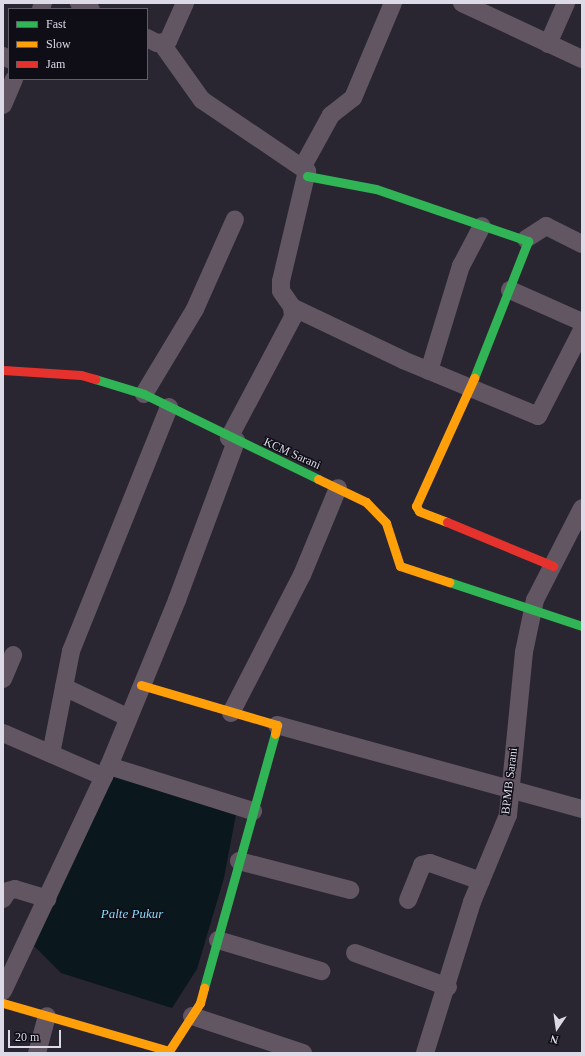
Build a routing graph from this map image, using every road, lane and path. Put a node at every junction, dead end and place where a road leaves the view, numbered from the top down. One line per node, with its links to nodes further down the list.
1 (79, 3): 6 (street)
2 (185, 3): 7 (street)
3 (393, 3): 12 (street)
4 (462, 3): 8 (street)
5 (566, 3): 8 (street)
6 (89, 8)
7 (155, 41): 12 (street)
8 (548, 44): 9 (street)
9 (582, 59)
10 (14, 80): 11 (street)
11 (3, 105)
12 (305, 171): 14 (street); 18 (street)
13 (235, 219): 24 (street)
14 (482, 226): 15 (street); 22 (street)
15 (526, 239): 16 (street); 17 (street)
16 (582, 244)
17 (510, 290): 19 (street); 23 (street)
18 (292, 307): 22 (street); 26 (street)
19 (582, 322)
20 (582, 330): 23 (street)
21 (3, 370): 24 (street, KCM Sarani)
22 (429, 371): 23 (street)
23 (470, 388): 29 (street)
24 (144, 394): 25 (street, KCM Sarani)
25 (169, 407): 26 (street, KCM Sarani); 35 (street)
26 (232, 440): 27 (street, KCM Sarani); 34 (street)
27 (338, 488): 30 (street, KCM Sarani); 36 (street)
28 (582, 508): 29 (street, BPMB Sarani)
29 (553, 566): 30 (street, BPMB Sarani)
30 (533, 610): 31 (street); 42 (street, BPMB Sarani)
31 (582, 626)
32 (13, 655): 33 (street)
33 (3, 679)
34 (141, 685): 36 (street); 37 (street)
35 (64, 687): 37 (street); 40 (street)
36 (231, 713): 38 (street)
37 (127, 717): 41 (street)
38 (277, 725): 42 (street); 44 (street)
39 (3, 733): 40 (street)
40 (51, 754): 41 (street)
41 (106, 771): 44 (street); 49 (street)
42 (510, 789): 43 (street); 46 (street, BPMB Sarani)
43 (582, 809)
44 (253, 811): 45 (street)
45 (239, 861): 47 (street); 51 (street)
46 (480, 881): 50 (street); 54 (street, BPMB Sarani)
47 (350, 890)
48 (3, 899): 49 (street)
49 (47, 899): 55 (street)
50 (408, 900)
51 (218, 940): 53 (street); 58 (street)
52 (355, 953): 54 (street)
53 (321, 971)
54 (448, 987): 62 (street, BPMB Sarani)
55 (3, 991)
56 (3, 1003): 57 (street)
57 (47, 1016): 59 (street); 60 (street)
58 (192, 1016): 59 (street); 61 (street)
59 (169, 1052)
60 (37, 1053)
61 (303, 1053)
62 (425, 1053)

